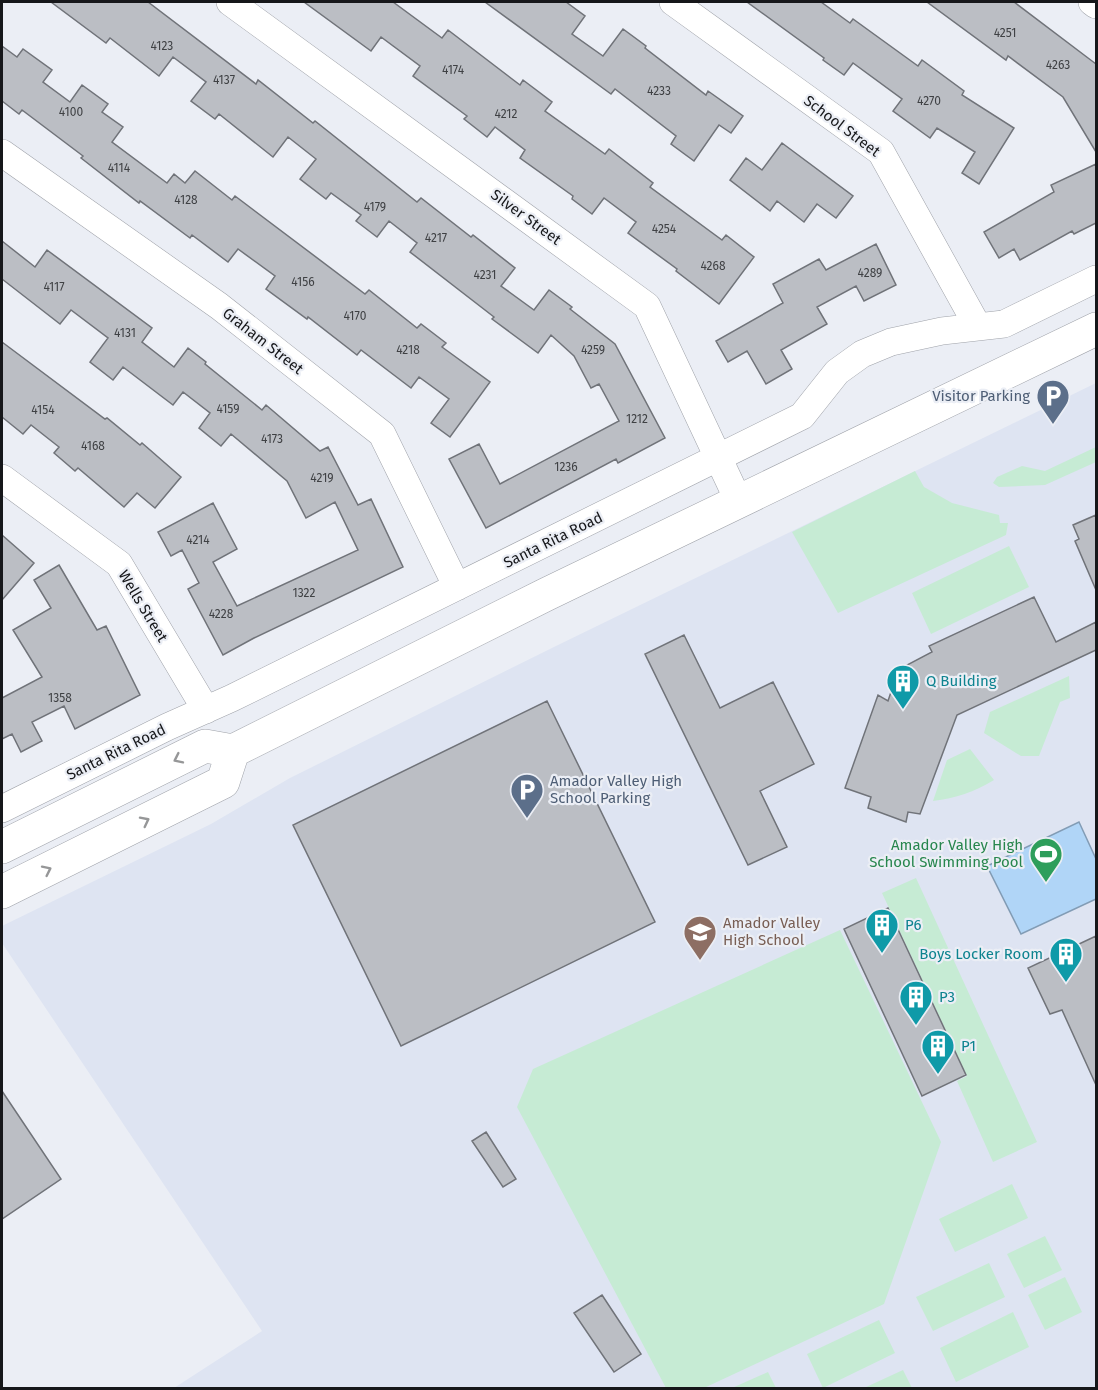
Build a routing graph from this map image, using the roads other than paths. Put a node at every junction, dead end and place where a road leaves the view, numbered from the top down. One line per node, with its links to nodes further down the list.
1 (230, 2): 9 (street, Silver Street)
2 (673, 2): 7 (street, School Street)
3 (1092, 2): 4 (street)
4 (1096, 4)
5 (2, 153): 12 (street, Graham Street)
6 (1096, 279): 7 (street, Santa Rita Road)
7 (978, 327): 9 (street, Santa Rita Road)
8 (1096, 329): 11 (main road)
9 (718, 458): 11 (street, Silver Street); 12 (street, Santa Rita Road)
10 (2, 478): 13 (street, Wells Street)
11 (739, 502): 14 (main road)
12 (457, 587): 13 (street, Santa Rita Road)
13 (206, 710): 15 (street, Santa Rita Road)
14 (232, 751): 16 (main road, one-way to 16); 18 (main road, one-way to 14)
15 (2, 809)
16 (74, 810): 17 (main road); 18 (main road)
17 (2, 847)
18 (93, 848): 19 (main road, one-way to 18)
19 (2, 892)

